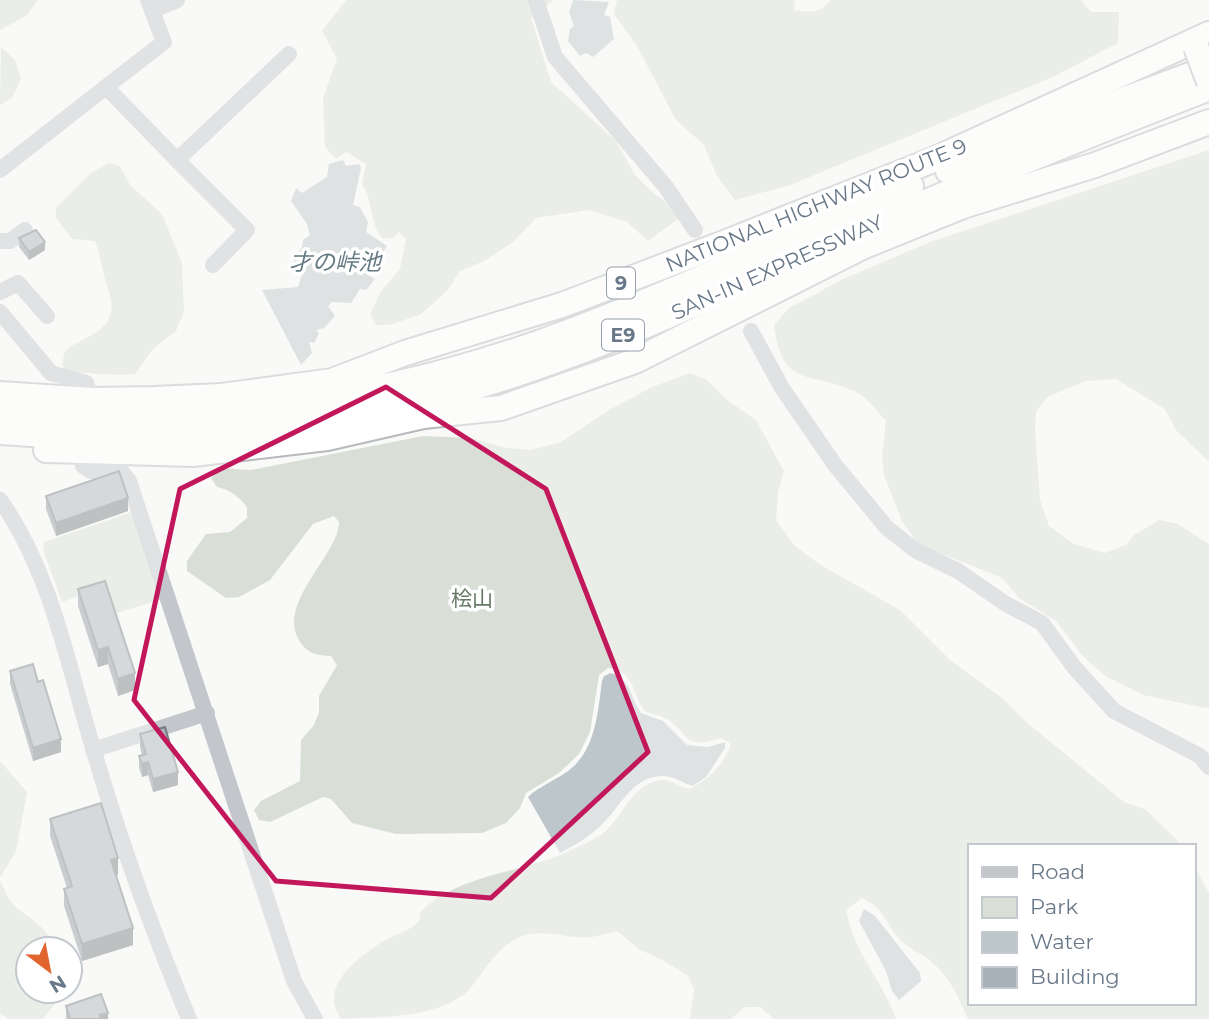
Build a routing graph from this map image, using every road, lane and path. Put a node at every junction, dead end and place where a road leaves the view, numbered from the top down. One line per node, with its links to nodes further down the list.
1 (177, 0): 3 (street)
2 (536, 0): 17 (street)
3 (151, 5): 8 (street)
4 (1202, 45): 7 (highway, bridge); 12 (highway); 24 (highway, NATIONAL HIGHWAY ROUTE 9 / 9)
5 (289, 54): 13 (street)
6 (1209, 68): 12 (highway, SAN-IN EXPRESSWAY / E9)
7 (1209, 82)
8 (106, 86): 13 (street); 14 (street)
9 (1209, 88): 12 (highway, SAN-IN EXPRESSWAY / E9)
10 (1209, 96): 12 (highway)
11 (1209, 122): 28 (highway)
12 (1078, 128): 15 (highway, SAN-IN EXPRESSWAY / E9)
13 (177, 160): 19 (street)
14 (0, 170)
15 (891, 206): 24 (highway); 27 (highway, SAN-IN EXPRESSWAY / E9); 28 (highway); 29 (highway, SAN-IN EXPRESSWAY / E9)
16 (25, 230): 18 (street)
17 (695, 230)
18 (0, 241)
19 (214, 265)
20 (0, 292): 22 (street)
21 (0, 312): 26 (street)
22 (47, 316)
23 (751, 331): 35 (street)
24 (332, 381): 26 (highway, NATIONAL HIGHWAY ROUTE 9 / 9)
25 (0, 394): 26 (highway, NATIONAL HIGHWAY ROUTE 9 / 9)
26 (92, 400)
27 (0, 412)
28 (423, 416): 31 (highway)
29 (0, 432)
30 (0, 447): 31 (highway)
31 (80, 453): 33 (street)
32 (0, 500): 34 (street)
33 (207, 713): 34 (street); 37 (street)
34 (93, 750): 36 (street)
35 (1209, 767)
36 (189, 1019)
37 (315, 1019)

